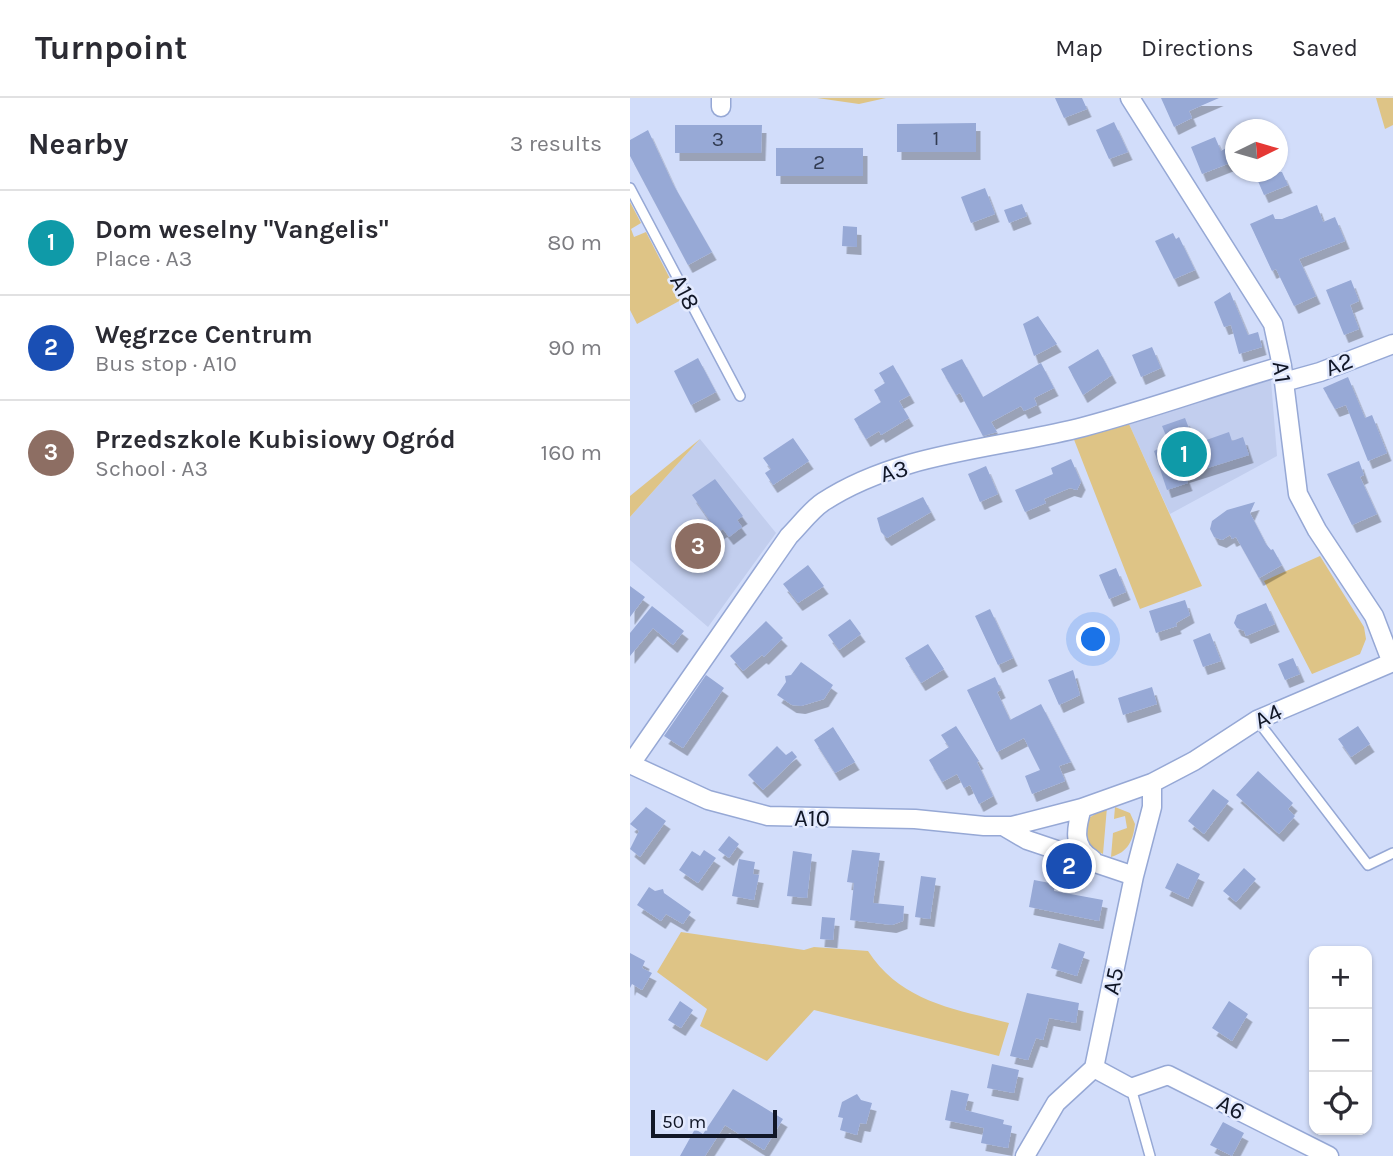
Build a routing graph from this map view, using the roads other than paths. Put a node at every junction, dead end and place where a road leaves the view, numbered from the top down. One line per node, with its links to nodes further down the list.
1 (1130, 98): 4 (street, A1)
2 (630, 188): 5 (lane, A18)
3 (1393, 344): 4 (street, A2)
4 (1283, 374): 6 (street, A1); 8 (street, A3)
5 (740, 396)
6 (1392, 663): 7 (street, A4)
7 (1256, 720): 9 (street, A4); 12 (lane)
8 (630, 764): 11 (street, A10)
9 (1152, 783): 10 (street, A10); 14 (street, A5)
10 (1082, 808): 11 (street, A10); 13 (street)
11 (1003, 827): 13 (street, A10)
12 (1393, 853)
13 (1095, 861): 14 (street, A10)
14 (1134, 876): 15 (street, A5)
15 (1094, 1069): 16 (street); 17 (street)
16 (1131, 1088): 18 (lane); 19 (street, A6)
17 (1025, 1156)
18 (1150, 1156)
19 (1329, 1156)

